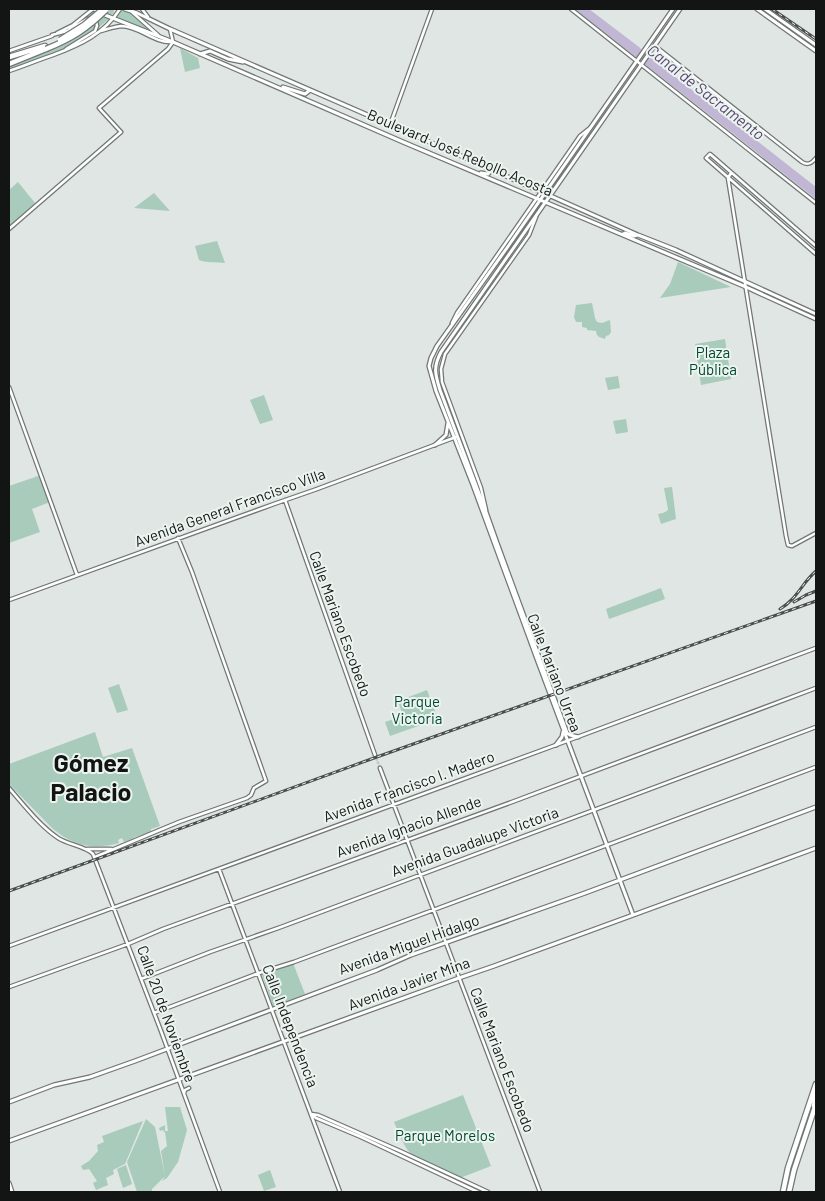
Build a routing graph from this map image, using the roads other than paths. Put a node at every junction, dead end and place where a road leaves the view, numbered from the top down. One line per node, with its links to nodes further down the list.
1 (94, 9): 15 (main road, Boulevard José Rebollo Acosta); 21 (street)
2 (103, 9): 26 (highway, bridge)
3 (107, 9): 26 (highway, bridge)
4 (120, 9): 15 (street)
5 (125, 9): 13 (main road, Boulevard José Rebollo Acosta)
6 (142, 9): 16 (street)
7 (432, 9): 39 (street)
8 (571, 9): 32 (street)
9 (673, 9): 18 (main road)
10 (680, 9): 20 (main road)
11 (756, 9): 14 (main road)
12 (765, 9): 14 (main road)
13 (129, 10): 16 (main road, Boulevard José Rebollo Acosta); 22 (street)
14 (770, 15): 24 (main road); 28 (main road)
15 (113, 18): 19 (street); 22 (main road, Boulevard José Rebollo Acosta)
16 (151, 20): 17 (main road, Boulevard José Rebollo Acosta)
17 (170, 29): 23 (street); 33 (main road, Boulevard José Rebollo Acosta)
18 (658, 31): 20 (main road); 32 (main road)
19 (97, 32): 23 (street); 29 (street)
20 (663, 34): 25 (main road)
21 (52, 36): 27 (street); 29 (street)
22 (159, 36): 23 (main road, Boulevard José Rebollo Acosta)
23 (173, 42): 30 (main road, Boulevard José Rebollo Acosta); 53 (street)
24 (816, 45)
25 (655, 46): 35 (main road); 41 (street)
26 (45, 48): 31 (highway); 34 (highway)
27 (9, 51)
28 (816, 51)
29 (63, 52): 36 (street)
30 (200, 54): 33 (main road); 37 (main road, Boulevard José Rebollo Acosta)
31 (9, 56)
32 (637, 60): 35 (street); 40 (main road)
33 (246, 62): 38 (main road, Boulevard José Rebollo Acosta)
34 (9, 64)
35 (642, 64): 48 (main road); 52 (street)
36 (9, 71)
37 (280, 87): 38 (main road); 42 (main road, Boulevard José Rebollo Acosta)
38 (310, 90): 39 (main road, Boulevard José Rebollo Acosta)
39 (390, 125): 43 (main road, Boulevard José Rebollo Acosta)
40 (592, 126): 46 (street); 47 (main road)
41 (816, 158)
42 (468, 169): 43 (main road); 49 (main road, Boulevard José Rebollo Acosta)
43 (492, 169): 46 (main road, Boulevard José Rebollo Acosta)
44 (731, 173): 45 (street); 45 (street); 56 (street)
45 (728, 178): 59 (street); 60 (street)
46 (541, 191): 47 (main road, Boulevard José Rebollo Acosta); 49 (street)
47 (545, 194): 48 (main road, Boulevard José Rebollo Acosta); 50 (main road)
48 (550, 196): 51 (main road); 55 (main road, Boulevard José Rebollo Acosta)
49 (536, 198): 50 (main road, Boulevard José Rebollo Acosta); 64 (street)
50 (541, 200): 51 (main road, Boulevard José Rebollo Acosta); 64 (main road)
51 (546, 202): 54 (main road, Boulevard José Rebollo Acosta); 65 (main road)
52 (816, 203)
53 (9, 228)
54 (623, 234): 55 (main road); 57 (main road, Boulevard José Rebollo Acosta)
55 (638, 235): 58 (main road, Boulevard José Rebollo Acosta)
56 (816, 246)
57 (661, 251): 58 (main road); 61 (main road, Boulevard José Rebollo Acosta)
58 (678, 251): 60 (main road, Boulevard José Rebollo Acosta)
59 (816, 254)
60 (745, 281): 61 (street); 62 (main road, Boulevard José Rebollo Acosta)
61 (746, 287): 63 (main road, Boulevard José Rebollo Acosta); 72 (street)
62 (816, 314)
63 (816, 319)
64 (451, 327): 67 (main road)
65 (452, 340): 68 (main road); 71 (street)
66 (9, 387): 74 (street)
67 (448, 420): 68 (main road); 69 (main road)
68 (456, 437): 69 (street, Avenida General Francisco Villa); 71 (main road, Calle Mariano Urrea); 79 (main road, Calle Mariano Urrea)
69 (435, 445): 70 (street, Avenida General Francisco Villa)
70 (284, 500): 73 (street, Avenida General Francisco Villa); 83 (street, Calle Mariano Escobedo)
71 (486, 512): 80 (main road, Calle Mariano Urrea)
72 (816, 533)
73 (178, 538): 74 (street, Avenida General Francisco Villa); 95 (street)
74 (77, 575): 75 (street, Avenida General Francisco Villa)
75 (9, 600)
76 (816, 648): 80 (street, Avenida Francisco I. Madero)
77 (816, 688): 86 (street, Avenida Ignacio Allende)
78 (816, 727): 90 (street, Avenida Guadalupe Victoria)
79 (563, 729): 81 (main road, Calle Mariano Urrea); 82 (main road)
80 (578, 737): 81 (street, Avenida Francisco I. Madero)
81 (568, 741): 82 (street, Avenida Francisco I. Madero); 86 (main road, Calle Mariano Urrea)
82 (556, 745): 88 (street, Avenida Francisco I. Madero)
83 (375, 755)
84 (816, 767): 92 (street)
85 (380, 768): 88 (street, Calle Mariano Escobedo)
86 (581, 776): 90 (main road, Calle Mariano Urrea); 91 (street, Avenida Ignacio Allende)
87 (9, 788): 94 (street)
88 (394, 804): 91 (street, Calle Mariano Escobedo); 97 (street, Avenida Francisco I. Madero)
89 (816, 807): 99 (main road, Avenida Miguel Hidalgo)
90 (594, 810): 92 (main road, Calle Mariano Urrea); 98 (street, Avenida Guadalupe Victoria)
91 (407, 839): 98 (street, Calle Mariano Escobedo); 100 (street, Avenida Ignacio Allende)
92 (607, 845): 99 (main road, Calle Mariano Urrea); 102 (street)
93 (816, 848): 103 (main road, Avenida Javier Mina)
94 (85, 849): 95 (street); 96 (street)
95 (115, 849): 96 (street)
96 (95, 857): 101 (street, Calle 20 de Noviembre)
97 (219, 868): 100 (street, Calle Independencia); 101 (street, Avenida Francisco I. Madero)
98 (420, 874): 102 (street, Calle Mariano Escobedo); 104 (street, Avenida Guadalupe Victoria)
99 (620, 880): 103 (main road, Calle Mariano Urrea); 105 (main road, Avenida Miguel Hidalgo)
100 (232, 904): 104 (street, Calle Independencia); 106 (street, Avenida Ignacio Allende)
101 (114, 907): 106 (street, Calle 20 de Noviembre); 107 (street, Avenida Francisco I. Madero)
102 (433, 910): 105 (street, Calle Mariano Escobedo); 108 (street)
103 (633, 915): 109 (main road, Avenida Javier Mina)
104 (245, 939): 108 (street, Calle Independencia); 110 (street, Avenida Guadalupe Victoria)
105 (446, 943): 109 (street, Calle Mariano Escobedo); 112 (main road, Avenida Miguel Hidalgo)
106 (128, 944): 110 (street, Calle 20 de Noviembre); 111 (street, Avenida Ignacio Allende)
107 (9, 946)
108 (259, 973): 112 (street, Calle Independencia); 113 (street)
109 (459, 978): 114 (main road, Avenida Javier Mina); 137 (street, Calle Mariano Escobedo)
110 (141, 979): 113 (street, Calle 20 de Noviembre)
111 (9, 987)
112 (271, 1009): 114 (street, Calle Independencia); 115 (main road, Avenida Miguel Hidalgo)
113 (154, 1013): 115 (street, Calle 20 de Noviembre)
114 (284, 1041): 116 (main road, Avenida Javier Mina); 123 (street, Calle Independencia)
115 (167, 1048): 116 (street, Calle 20 de Noviembre); 121 (main road, Avenida Miguel Hidalgo)
116 (178, 1079): 119 (street, Calle 20 de Noviembre); 127 (main road, Avenida Javier Mina)
117 (816, 1087): 124 (highway)
118 (189, 1088): 119 (street)
119 (184, 1094): 133 (street, Calle 20 de Noviembre)
120 (816, 1095): 122 (highway)
121 (9, 1102)
122 (815, 1106): 130 (highway)
123 (311, 1114): 125 (street); 126 (street); 134 (street, Calle Independencia)
124 (804, 1119): 130 (highway); 138 (highway)
125 (353, 1130): 126 (street); 136 (street)
126 (354, 1134): 128 (street)
127 (9, 1141)
128 (370, 1142): 129 (street); 135 (street)
129 (364, 1143)
130 (802, 1147): 139 (highway)
131 (9, 1183): 132 (main road)
132 (12, 1192)
133 (220, 1192)
134 (340, 1192)
135 (478, 1192)
136 (488, 1192)
137 (540, 1192)
138 (783, 1192)
139 (789, 1192)

